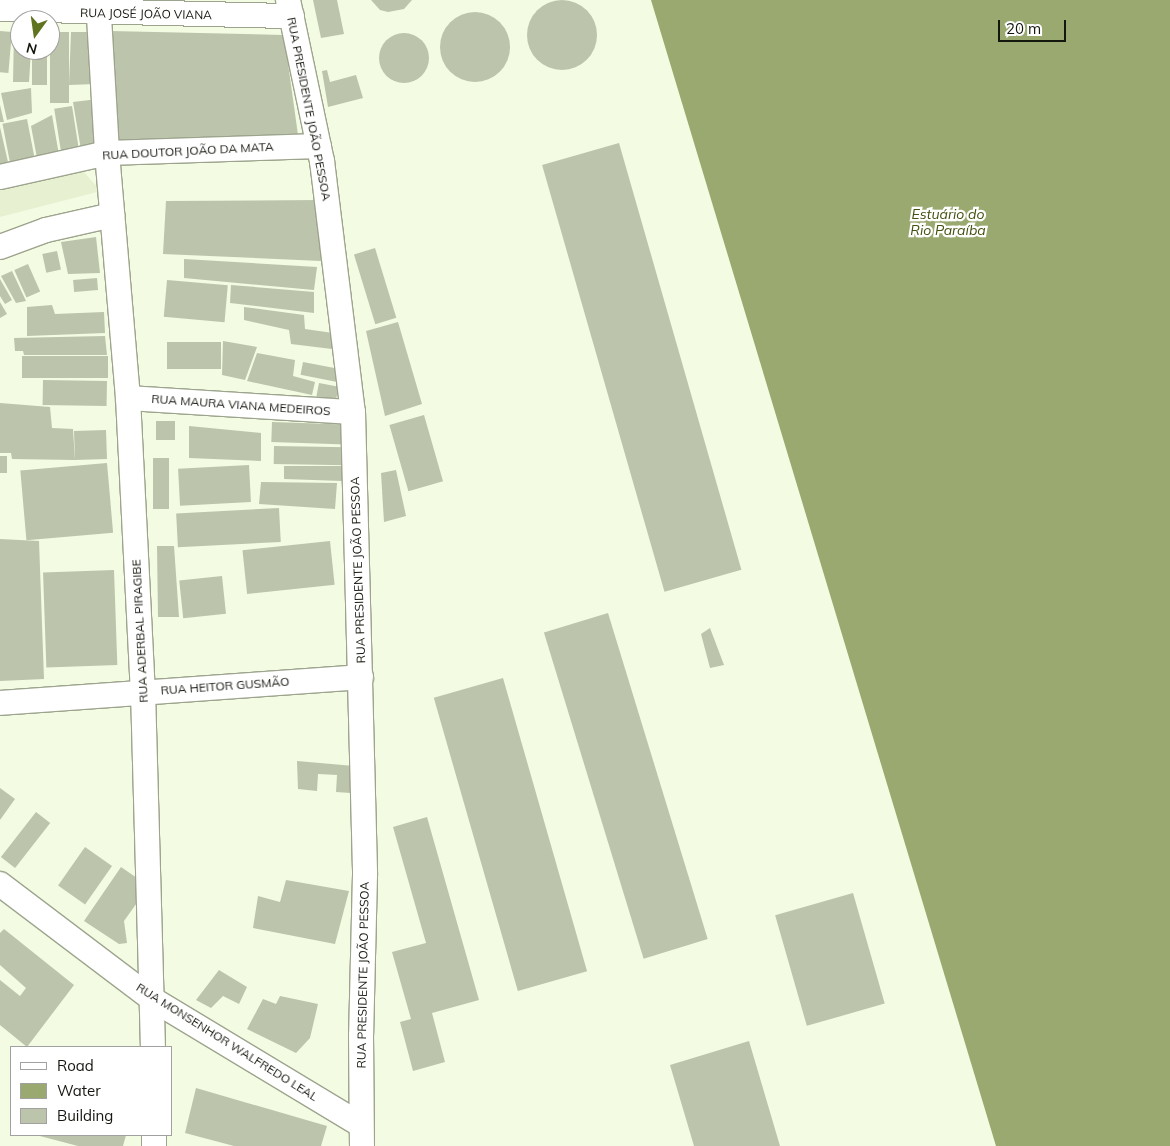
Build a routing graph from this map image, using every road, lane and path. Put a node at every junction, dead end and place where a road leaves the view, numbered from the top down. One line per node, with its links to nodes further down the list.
1 (99, 7): 2 (street, RUA JOSÉ JOÃO VIANA); 3 (street, RUA JOSÉ JOÃO VIANA); 5 (street, RUA ADERBAL PIRAGIBE)
2 (290, 8): 4 (street, RUA PRESIDENTE JOÃO PESSOA)
3 (0, 9)
4 (319, 146): 5 (street, RUA DOUTOR JOÃO DA MATA); 10 (street, RUA PRESIDENTE JOÃO PESSOA)
5 (107, 153): 6 (street, RUA DOUTOR JOÃO DA MATA); 7 (street, RUA ADERBAL PIRAGIBE)
6 (0, 176)
7 (112, 214): 8 (street); 9 (street, RUA ADERBAL PIRAGIBE)
8 (0, 248)
9 (128, 398): 10 (street, RUA MAURA VIANA MEDEIROS); 12 (street, RUA ADERBAL PIRAGIBE)
10 (353, 412): 11 (street, RUA PRESIDENTE JOÃO PESSOA)
11 (361, 677): 12 (street, RUA HEITOR GUSMÃO); 17 (street, RUA PRESIDENTE JOÃO PESSOA)
12 (143, 691): 13 (street, RUA HEITOR GUSMÃO); 15 (street, RUA ADERBAL PIRAGIBE)
13 (0, 703)
14 (0, 884): 15 (street, RUA MONSENHOR WALFREDO LEAL)
15 (152, 999): 16 (street, RUA ADERBAL PIRAGIBE); 17 (street, RUA MONSENHOR WALFREDO LEAL)
16 (153, 1046)
17 (362, 1135)

